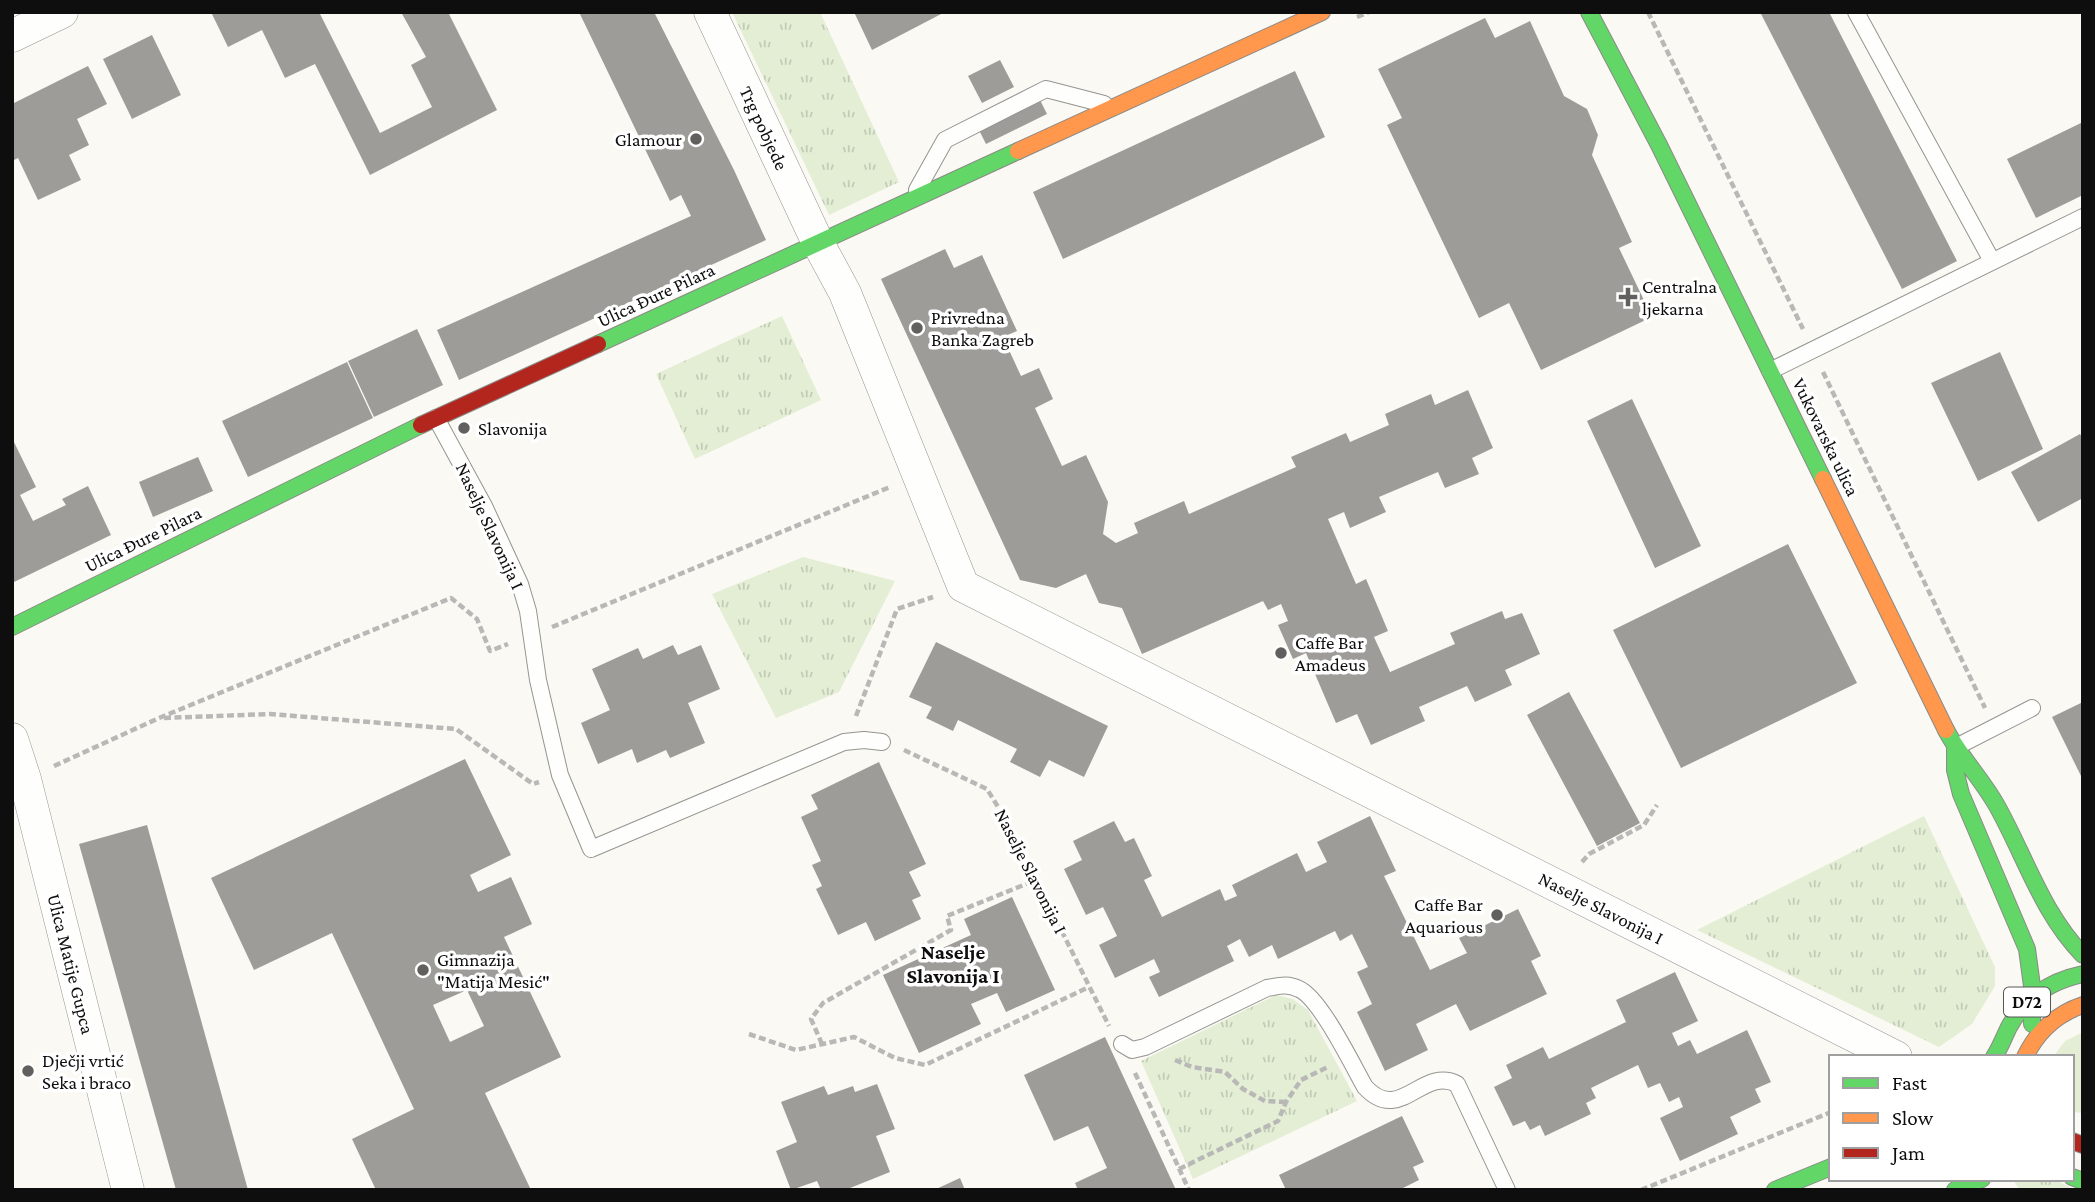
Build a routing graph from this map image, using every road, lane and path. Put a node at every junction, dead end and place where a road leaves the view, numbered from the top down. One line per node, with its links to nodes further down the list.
1 (62, 12): 10 (street)
2 (710, 12): 15 (street, Trg pobjede)
3 (1322, 12): 11 (main road, Ulica Đure Pilara)
4 (1368, 12): 8 (path)
5 (1588, 12): 12 (main road, Vukovarska ulica)
6 (1648, 12): 17 (path)
7 (1856, 12): 16 (lane)
8 (1357, 18)
9 (1620, 36): 12 (main road, Vukovarska ulica)
10 (12, 37)
11 (1116, 107): 13 (main road, Ulica Đure Pilara); 13 (lane)
12 (1659, 145): 19 (main road, Vukovarska ulica)
13 (912, 199): 15 (main road, Ulica Đure Pilara)
14 (2083, 217): 16 (lane)
15 (818, 243): 20 (main road, Ulica Đure Pilara); 21 (street)
16 (1992, 261): 19 (lane)
17 (1804, 333)
18 (1820, 365): 26 (path)
19 (1770, 371): 31 (main road, Vukovarska ulica)
20 (436, 418): 23 (main road, Ulica Đure Pilara); 24 (lane, Naselje Slavonija I)
21 (920, 474): 22 (street); 24 (path)
22 (964, 586): 29 (path); 36 (street, Naselje Slavonija I)
23 (12, 627)
24 (532, 635): 27 (path); 32 (lane, Naselje Slavonija I)
25 (2032, 708): 31 (lane)
26 (1988, 715)
27 (159, 718): 32 (path); 33 (path)
28 (12, 739): 33 (street, Ulica Matije Gupca)
29 (844, 742): 30 (lane, Naselje Slavonija I); 32 (lane, Naselje Slavonija I)
30 (882, 743): 35 (path, Naselje Slavonija I)
31 (1955, 747): 37 (main road, Vukovarska ulica); 40 (main road, Vukovarska ulica)
32 (560, 775)
33 (25, 779): 55 (street, Ulica Matije Gupca)
34 (1657, 805): 36 (path)
35 (1036, 880): 39 (path, Naselje Slavonija I); 43 (path)
36 (1559, 887): 47 (street, Naselje Slavonija I)
37 (2083, 955)
38 (2083, 974): 40 (main road, D72)
39 (1089, 987): 43 (path); 44 (path, Naselje Slavonija I)
40 (2034, 994): 46 (main road, Vukovarska ulica); 48 (main road, D72)
41 (2083, 1005): 46 (main road, D72)
42 (749, 1034): 43 (path)
43 (822, 1044)
44 (1122, 1044): 45 (lane); 53 (path, Naselje Slavonija I)
45 (1145, 1047): 49 (lane); 50 (path)
46 (2026, 1053)
47 (1892, 1055)
48 (1995, 1055)
49 (1347, 1057): 50 (path); 57 (lane)
50 (1286, 1102): 53 (path)
51 (1829, 1113): 58 (path)
52 (1829, 1168): 59 (main road)
53 (1179, 1170): 56 (path, Naselje Slavonija I)
54 (1977, 1181): 60 (main road)
55 (128, 1190)
56 (1189, 1190)
57 (1507, 1190)
58 (1641, 1190)
59 (1775, 1190)
60 (1955, 1190)

